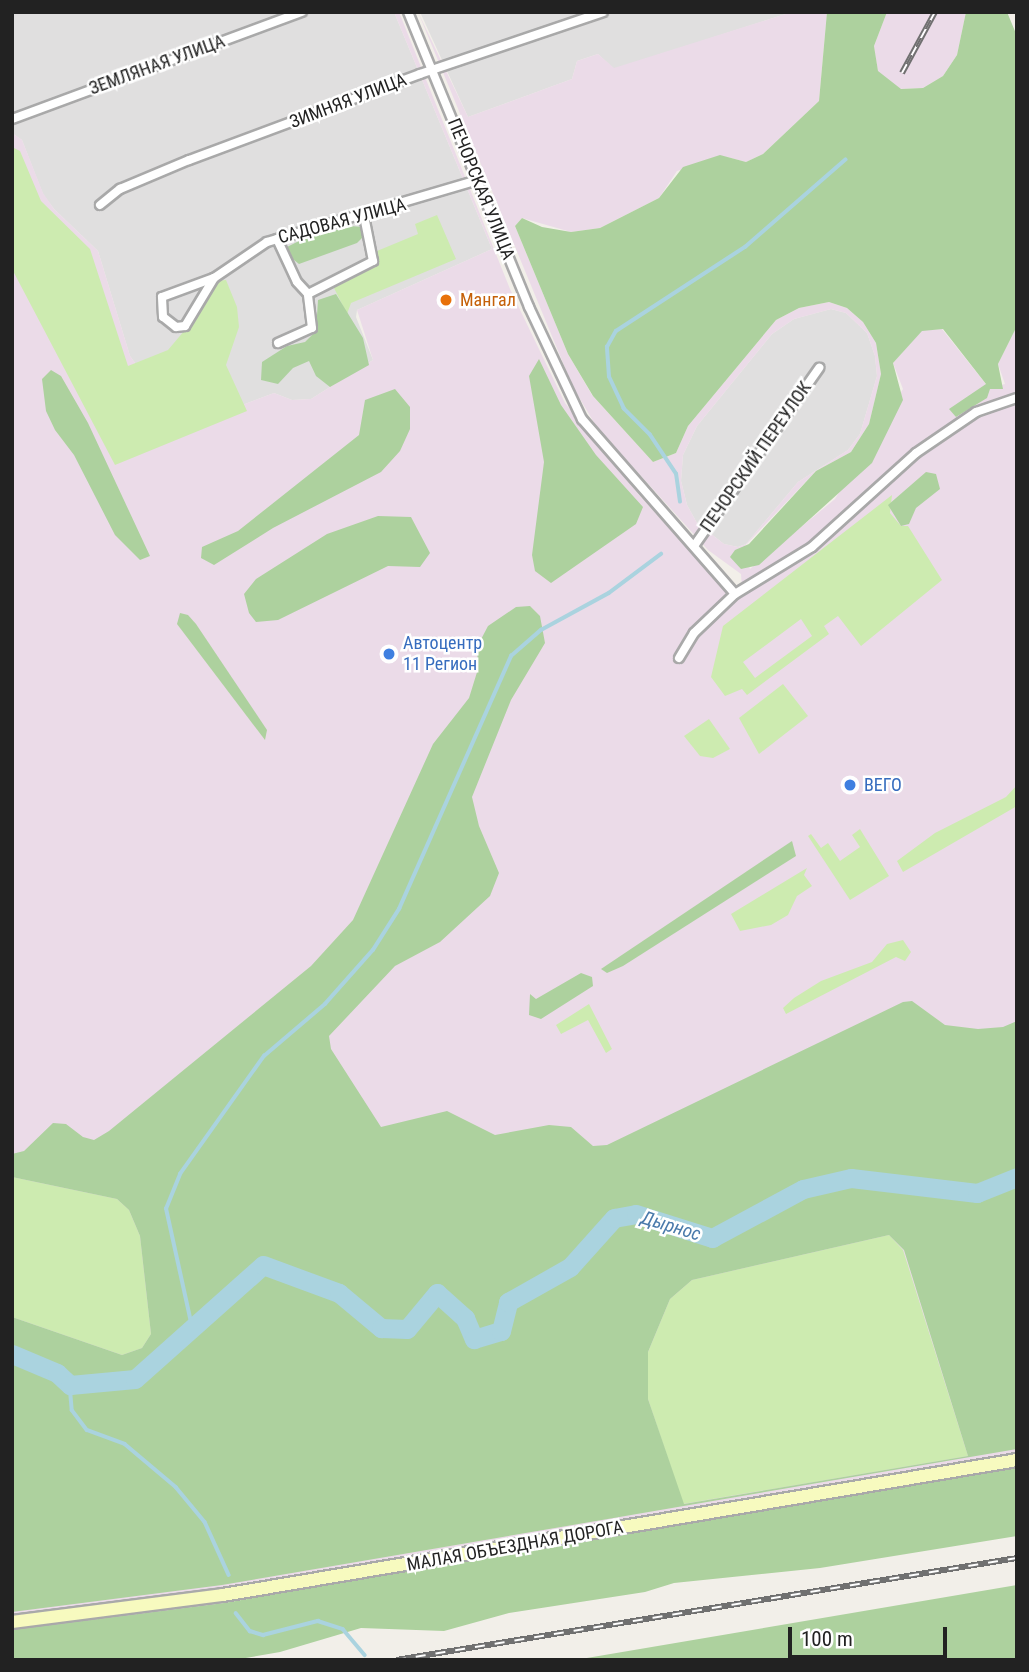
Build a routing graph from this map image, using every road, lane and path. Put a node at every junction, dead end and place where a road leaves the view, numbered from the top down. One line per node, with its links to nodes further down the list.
1 (302, 12): 5 (street, ЗЕМЛЯНАЯ УЛИЦА)
2 (408, 12): 4 (street, ПЕЧОРСКАЯ УЛИЦА)
3 (603, 12): 4 (street, ЗИМНЯЯ УЛИЦА)
4 (433, 73): 6 (street, ПЕЧОРСКАЯ УЛИЦА); 7 (street, ЗИМНЯЯ УЛИЦА)
5 (12, 118)
6 (477, 180): 8 (street, САДОВАЯ УЛИЦА); 15 (street, ПЕЧОРСКАЯ УЛИЦА)
7 (100, 205)
8 (365, 216): 9 (street, САДОВАЯ УЛИЦА); 11 (street)
9 (277, 239): 10 (street, САДОВАЯ УЛИЦА); 11 (street)
10 (214, 278): 10 (street, САДОВАЯ УЛИЦА)
11 (308, 294): 12 (street)
12 (278, 343)
13 (819, 368): 15 (street, ПЕЧОРСКИЙ ПЕРЕУЛОК)
14 (1017, 398): 16 (street)
15 (694, 546): 16 (street, ПЕЧОРСКАЯ УЛИЦА)
16 (739, 594): 17 (street)
17 (679, 658)
18 (1017, 1460): 19 (street, МАЛАЯ ОБЪЕЗДНАЯ ДОРОГА)
19 (12, 1622)

